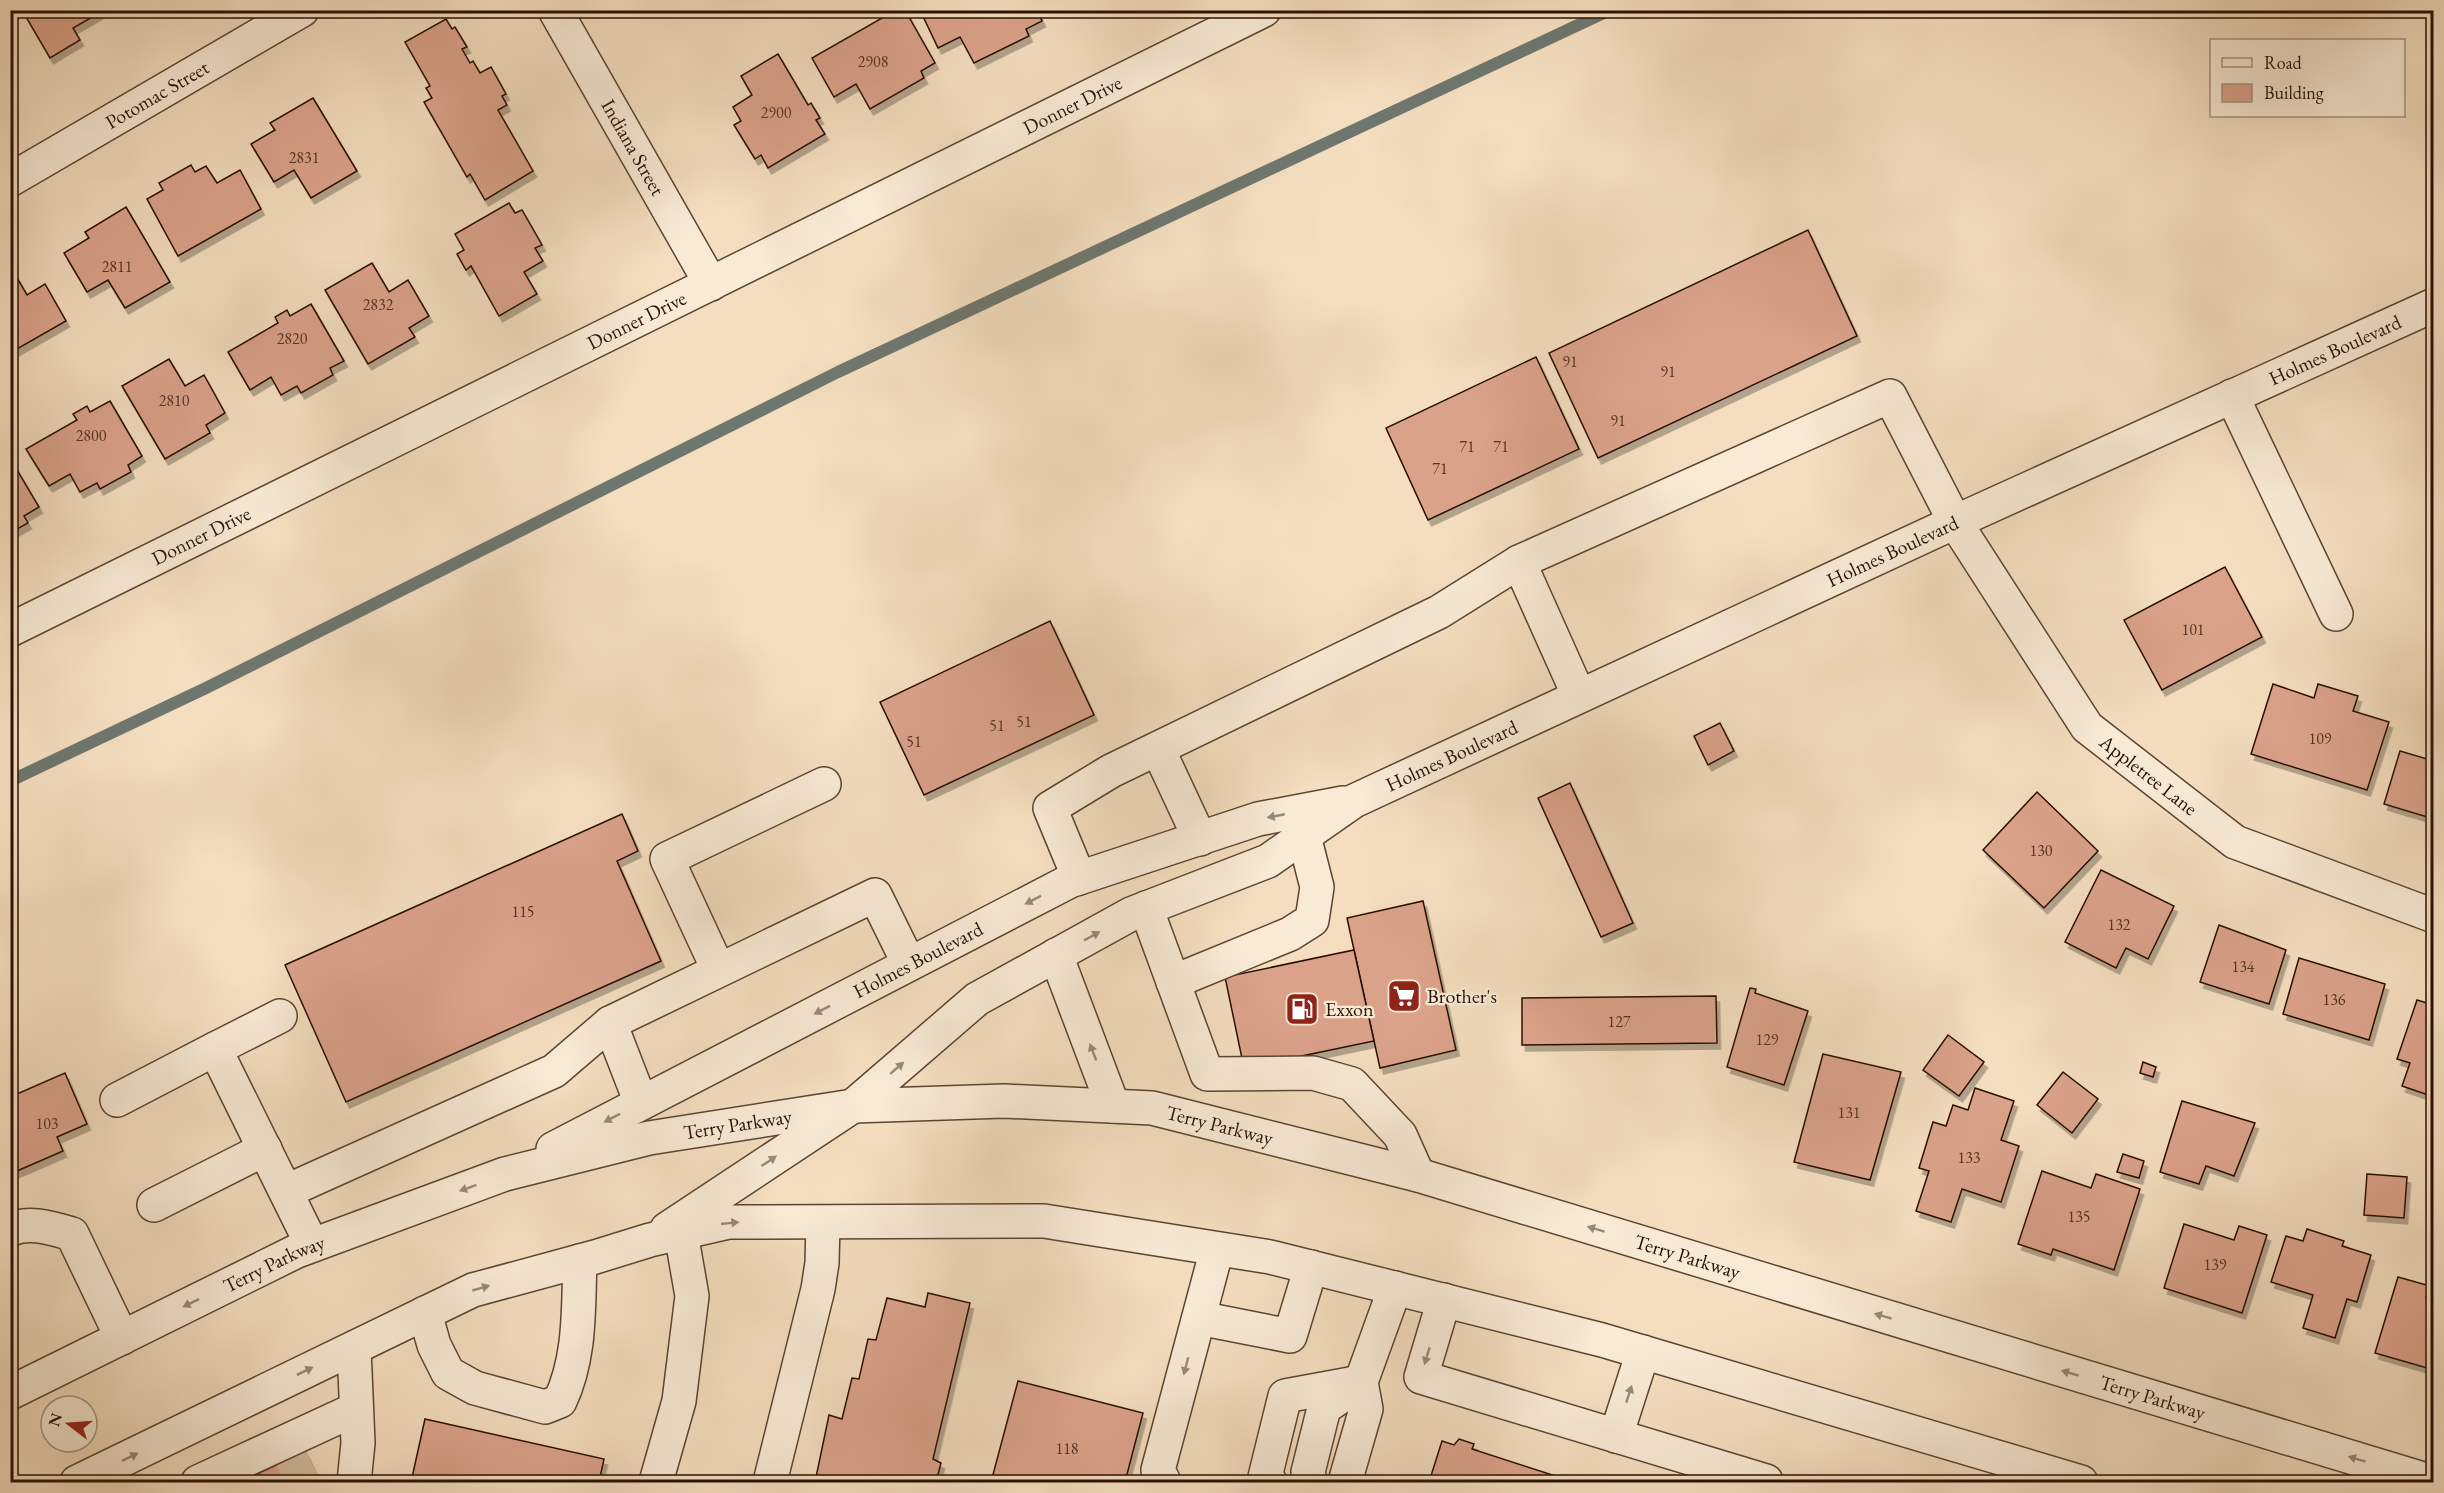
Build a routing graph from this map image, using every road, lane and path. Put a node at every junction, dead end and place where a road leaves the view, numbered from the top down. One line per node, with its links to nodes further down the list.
1 (302, 10): 4 (street, Potomac Street)
2 (555, 10): 5 (street, Indiana Street)
3 (1264, 10): 5 (street, Donner Drive)
4 (10, 180)
5 (711, 285): 11 (street, Donner Drive)
6 (2433, 305): 7 (street, Holmes Boulevard)
7 (2232, 396): 8 (street, Holmes Boulevard); 10 (street)
8 (1955, 522): 9 (street, Appletree Lane); 12 (street, Holmes Boulevard); 20 (street, Appletree Lane)
9 (1520, 562): 12 (street); 13 (street)
10 (2336, 614)
11 (10, 630)
12 (1579, 696): 15 (street, Holmes Boulevard)
13 (1158, 749): 17 (street); 18 (street)
14 (824, 784): 23 (street)
15 (1354, 801): 16 (street, Holmes Boulevard); 17 (street, Holmes Boulevard, one-way to 17)
16 (1304, 836): 19 (street, Holmes Boulevard); 24 (street)
17 (1200, 839): 18 (street, Holmes Boulevard)
18 (1079, 878): 22 (street, Holmes Boulevard, one-way to 22)
19 (1146, 908): 21 (street, Holmes Boulevard, one-way to 19); 24 (street)
20 (2433, 916)
21 (1056, 955): 31 (street, Holmes Boulevard, one-way to 21); 32 (street, one-way to 21)
22 (909, 964): 23 (street); 30 (street, Holmes Boulevard, one-way to 30)
23 (718, 969): 26 (street)
24 (1173, 982): 28 (street)
25 (280, 1016): 27 (street)
26 (610, 1023): 30 (street); 37 (street)
27 (215, 1049): 29 (street); 34 (street)
28 (1207, 1074): 33 (street); 36 (street)
29 (117, 1100)
30 (642, 1103): 35 (street, Holmes Boulevard, one-way to 35)
31 (853, 1106): 32 (street, Terry Parkway); 35 (street, Terry Parkway); 41 (street, Holmes Boulevard, one-way to 31)
32 (1113, 1106): 33 (street, Terry Parkway)
33 (1196, 1119): 36 (street, Terry Parkway)
34 (265, 1149): 37 (street); 38 (street)
35 (505, 1174): 42 (street, Terry Parkway, one-way to 42)
36 (1418, 1175): 70 (street, Terry Parkway, one-way to 36)
37 (287, 1191): 42 (street)
38 (154, 1205)
39 (823, 1223): 41 (street, one-way to 39); 43 (street); 63 (street)
40 (10, 1230): 50 (street)
41 (666, 1237): 44 (street); 62 (street)
42 (312, 1245): 50 (street, Terry Parkway, one-way to 50)
43 (1217, 1249): 45 (street); 49 (street)
44 (580, 1261): 48 (street, one-way to 44); 48 (street)
45 (1311, 1267): 46 (street); 49 (street)
46 (1395, 1288): 47 (street); 53 (street)
47 (1444, 1300): 52 (street); 56 (street, one-way to 56)
48 (424, 1313): 51 (street)
49 (1199, 1318): 57 (street, one-way to 57)
50 (122, 1338): 54 (street, Terry Parkway)
51 (354, 1348): 55 (street); 59 (street, one-way to 51)
52 (1643, 1352): 56 (street, one-way to 52); 69 (street)
53 (1361, 1382): 64 (street); 65 (street); 66 (street); 67 (street); 68 (street)
54 (10, 1394)
55 (356, 1409): 60 (street); 61 (street)
56 (1616, 1436): 58 (street)
57 (1161, 1476)
58 (1766, 1481)
59 (77, 1482)
60 (198, 1482)
61 (354, 1482)
62 (656, 1482)
63 (770, 1482)
64 (1270, 1482)
65 (1293, 1482)
66 (1310, 1482)
67 (1327, 1482)
68 (1345, 1482)
69 (2081, 1482)
70 (2433, 1482)

